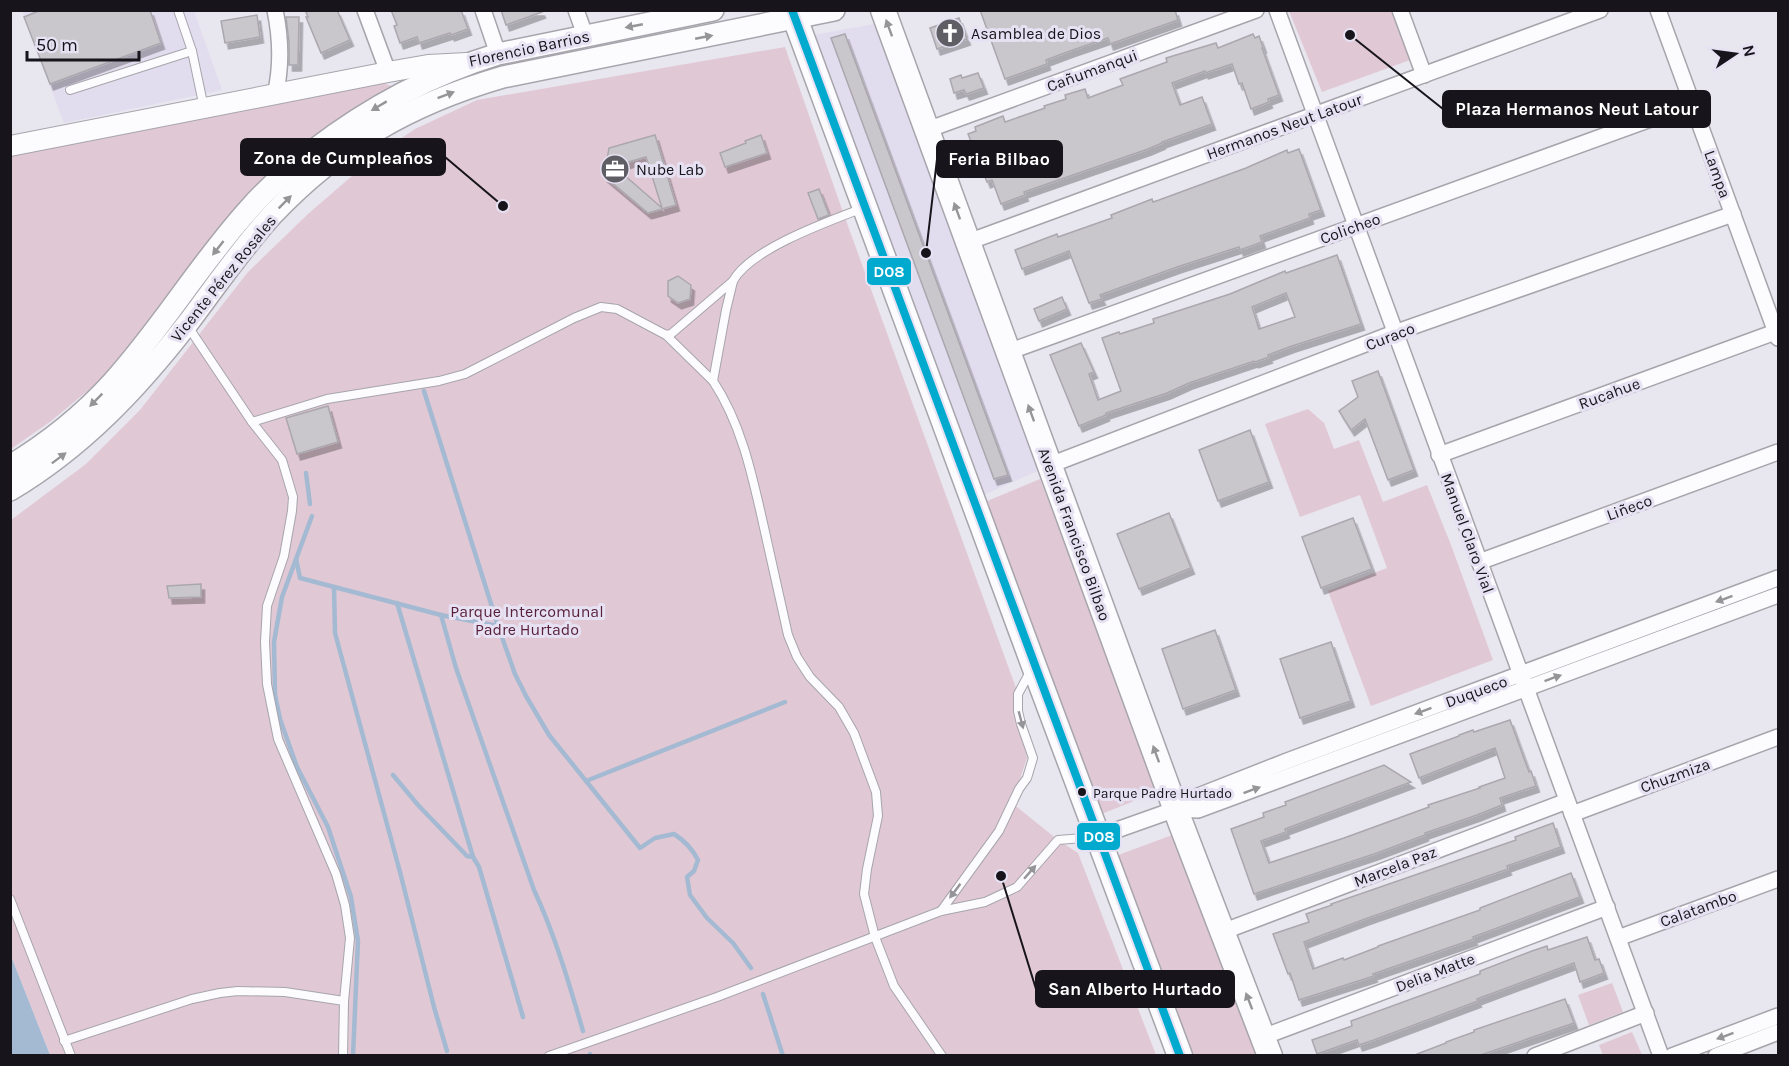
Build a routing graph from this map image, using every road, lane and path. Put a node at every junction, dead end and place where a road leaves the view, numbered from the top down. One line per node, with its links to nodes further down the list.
1 (178, 10): 17 (lane)
2 (275, 10): 24 (street)
3 (365, 10): 20 (street)
4 (483, 10): 18 (street)
5 (576, 10): 16 (street)
6 (712, 10): 14 (main road, Florencio Barrios)
7 (834, 10): 15 (main road, Florencio Barrios)
8 (883, 10): 28 (main road, Avenida Francisco Bilbao, one-way to 8)
9 (1256, 10): 28 (street, Cañumanqui)
10 (1277, 10): 27 (street, Manuel Claro Vial)
11 (1400, 10): 22 (street)
12 (1600, 10): 22 (street, Hermanos Neut Latour)
13 (1658, 10): 25 (street, Lampa)
14 (669, 14): 16 (main road, Florencio Barrios, one-way to 16)
15 (794, 14): 21 (main road, Florencio Barrios, one-way to 15); 30 (main road)
16 (585, 35): 18 (main road, Florencio Barrios)
17 (192, 51): 23 (lane); 26 (lane)
18 (498, 54): 19 (main road, Florencio Barrios)
19 (469, 63): 20 (street, Florencio Barrios); 45 (main road, Vicente Pérez Rosales, one-way to 45)
20 (388, 72): 24 (street, Florencio Barrios)
21 (524, 72): 35 (main road, Vicente Pérez Rosales, one-way to 21)
22 (1424, 75): 27 (street, Hermanos Neut Latour)
23 (70, 90)
24 (274, 95): 26 (street, Florencio Barrios)
25 (1692, 104): 31 (street, Lampa); 32 (street, Colicheo)
26 (204, 108): 29 (street, Florencio Barrios)
27 (1316, 115): 32 (street, Manuel Claro Vial); 33 (street, Hermanos Neut Latour)
28 (927, 130): 33 (main road, Avenida Francisco Bilbao, one-way to 28)
29 (10, 146)
30 (866, 207): 34 (lane); 50 (main road)
31 (1733, 214): 36 (street, Curaco); 37 (street, Lampa)
32 (1356, 226): 36 (street, Manuel Claro Vial); 39 (street, Colicheo)
33 (968, 242): 39 (main road, Avenida Francisco Bilbao)
34 (733, 282): 38 (lane); 40 (lane)
35 (187, 324): 41 (lane); 46 (main road, Vicente Pérez Rosales, one-way to 35)
36 (1394, 333): 43 (street, Manuel Claro Vial); 44 (street, Curaco)
37 (1778, 333): 43 (street, Rucahue)
38 (666, 335): 40 (lane); 41 (lane)
39 (1008, 351): 44 (main road, Avenida Francisco Bilbao, one-way to 39)
40 (713, 381): 61 (lane)
41 (252, 422): 63 (lane)
42 (1779, 452): 47 (street, Liñeco)
43 (1439, 455): 47 (street, Manuel Claro Vial)
44 (1050, 465): 54 (main road, Avenida Francisco Bilbao, one-way to 44)
45 (10, 466)
46 (10, 490)
47 (1479, 562): 51 (street, Manuel Claro Vial)
48 (1779, 578): 51 (street, Duqueco, one-way to 51)
49 (1779, 595): 51 (street, Duqueco, one-way to 49)
50 (1034, 666): 55 (main road); 59 (lane, one-way to 59)
51 (1523, 681): 53 (street, Manuel Claro Vial); 54 (street, Duqueco)
52 (1779, 737): 53 (street, Chuzmiza)
53 (1570, 808): 58 (street, Manuel Claro Vial); 60 (street, Marcela Paz)
54 (1176, 809): 55 (street, Duqueco); 60 (main road, Avenida Francisco Bilbao)
55 (1097, 837): 59 (lane, one-way to 55); 73 (main road)
56 (1779, 879): 62 (street, Calatambo)
57 (10, 899): 67 (lane)
58 (1606, 907): 62 (street, Manuel Claro Vial); 68 (street, Delia Matte)
59 (941, 911): 61 (lane)
60 (1222, 932): 68 (main road, Avenida Francisco Bilbao, one-way to 60)
61 (875, 937): 71 (lane); 72 (lane)
62 (1618, 938): 64 (street, Manuel Claro Vial)
63 (344, 1001): 67 (lane); 70 (lane)
64 (1646, 1013): 74 (street); 75 (street, Manuel Claro Vial)
65 (1779, 1016): 76 (street, one-way to 76)
66 (1779, 1032): 77 (street)
67 (64, 1041): 69 (lane)
68 (1266, 1047)
69 (71, 1056)
70 (343, 1056)
71 (549, 1056)
72 (942, 1056)
73 (1180, 1056)
74 (1535, 1056)
75 (1661, 1056)
76 (1672, 1056)
77 (1716, 1056)

